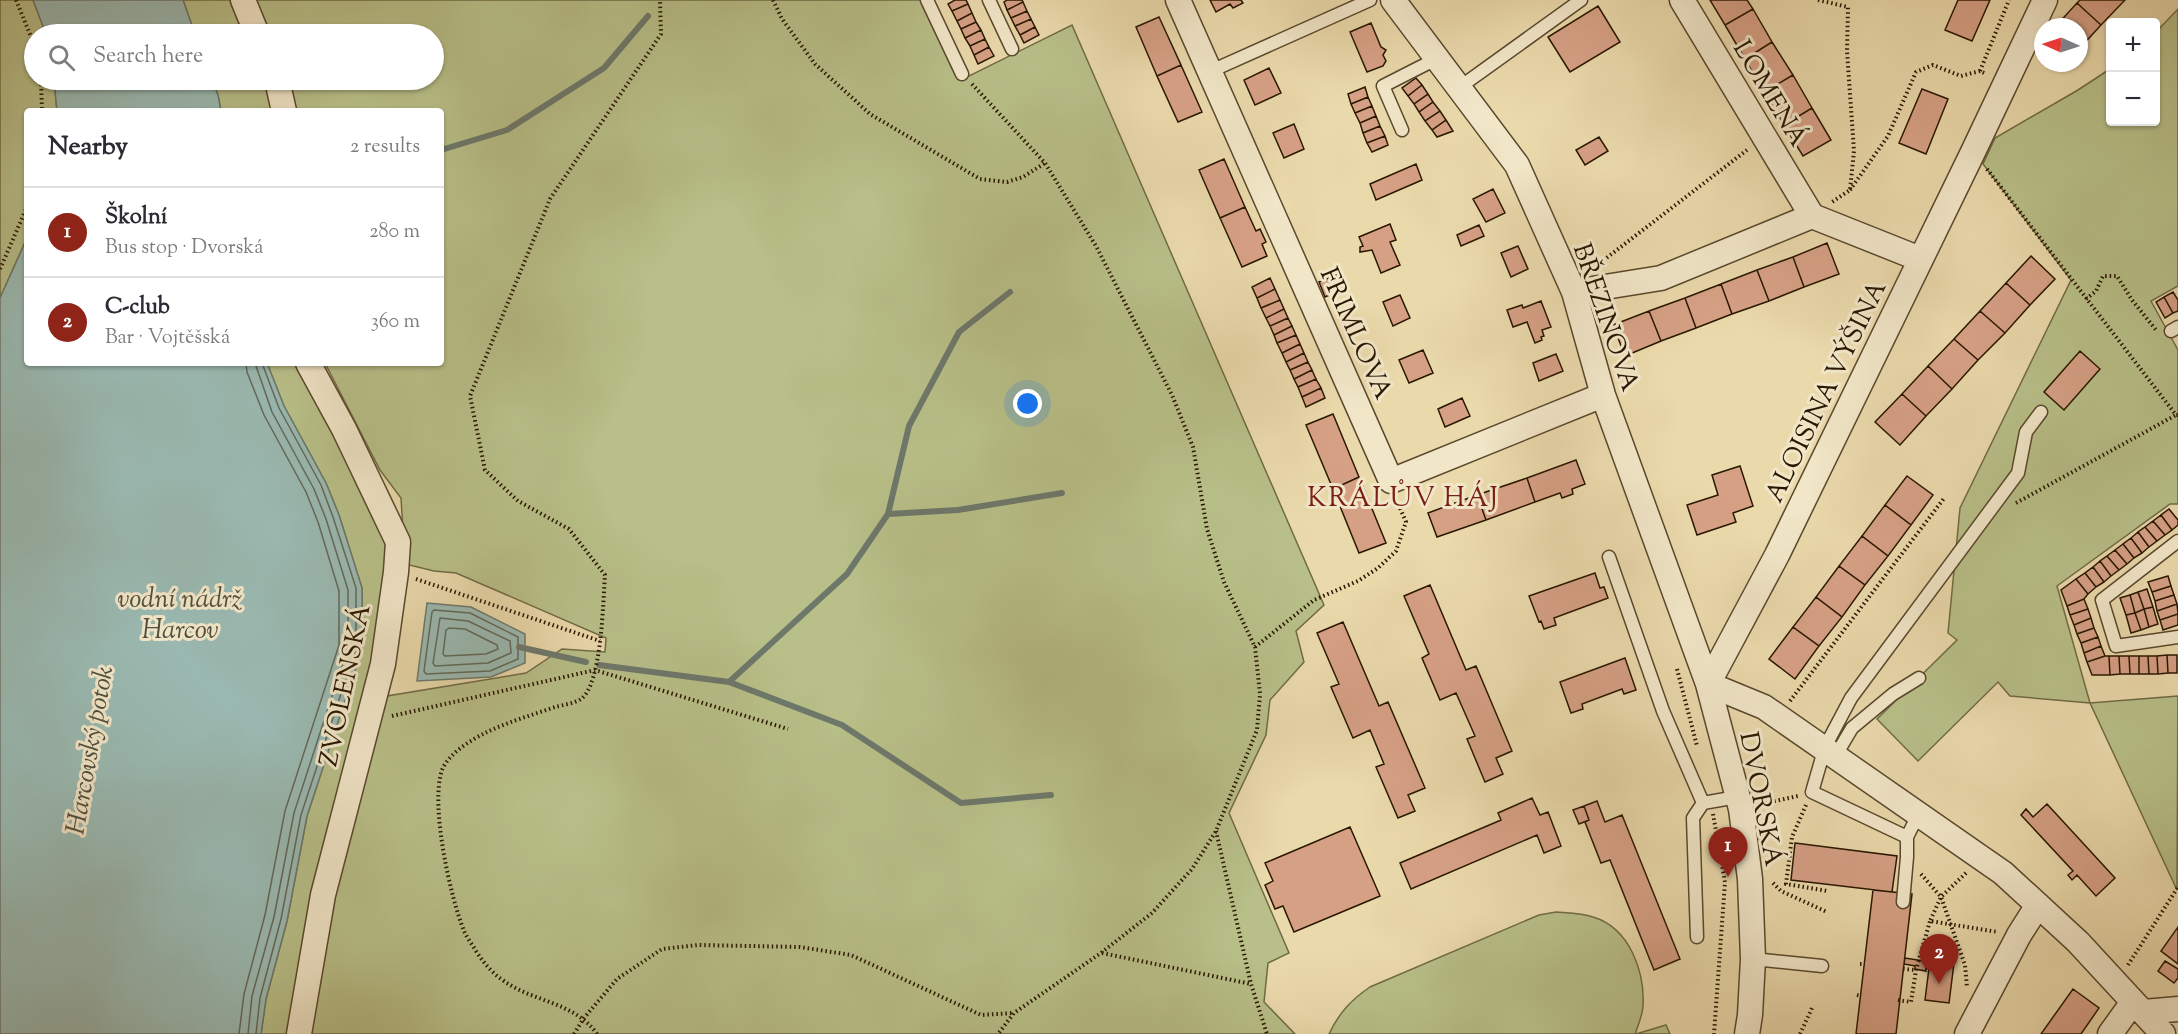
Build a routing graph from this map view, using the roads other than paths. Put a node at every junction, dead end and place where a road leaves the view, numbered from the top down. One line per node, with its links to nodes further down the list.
1 (243, 0): 10 (street)
2 (927, 0): 14 (lane)
3 (989, 0): 11 (lane)
4 (1178, 0): 13 (street, FRIMLOVA)
5 (1370, 0): 13 (lane)
6 (1393, 0): 12 (street, BŘEZINOVA)
7 (1581, 0): 15 (lane)
8 (1682, 0): 19 (street, LOMENÁ)
9 (2045, 0): 20 (street, ALOISINA VÝŠINA)
10 (253, 24)
11 (1012, 49)
12 (1438, 58): 15 (street, BŘEZINOVA); 18 (lane)
13 (1211, 71): 23 (street, FRIMLOVA)
14 (962, 74)
15 (1460, 87): 21 (street, BŘEZINOVA)
16 (279, 90): 17 (street)
17 (283, 108)
18 (1402, 130)
19 (1812, 216): 20 (street); 21 (street)
20 (1920, 259): 29 (street, ALOISINA VÝŠINA)
21 (1574, 292): 23 (street, BŘEZINOVA)
22 (310, 366): 42 (street, ZVOLENSKÁ)
23 (1603, 395): 29 (street, BŘEZINOVA)
24 (2041, 412): 30 (lane)
25 (2176, 546): 27 (lane)
26 (1608, 557): 31 (lane)
27 (2178, 637)
28 (1918, 678): 30 (lane)
29 (1708, 684): 30 (street); 32 (street, DVORSKÁ)
30 (1830, 751): 33 (street); 34 (lane)
31 (1703, 803): 32 (lane); 37 (lane)
32 (1739, 803): 38 (street, DVORSKÁ)
33 (1918, 813): 34 (lane); 36 (street)
34 (1907, 837): 35 (lane)
35 (1903, 902)
36 (2038, 905): 40 (street); 44 (street)
37 (1696, 937)
38 (1753, 959): 39 (lane); 43 (street, DVORSKÁ)
39 (1822, 966)
40 (2138, 1007): 41 (street); 45 (street); 46 (street)
41 (2178, 1009)
42 (299, 1034)
43 (1747, 1034)
44 (1966, 1034)
45 (2110, 1034)
46 (2163, 1034)

